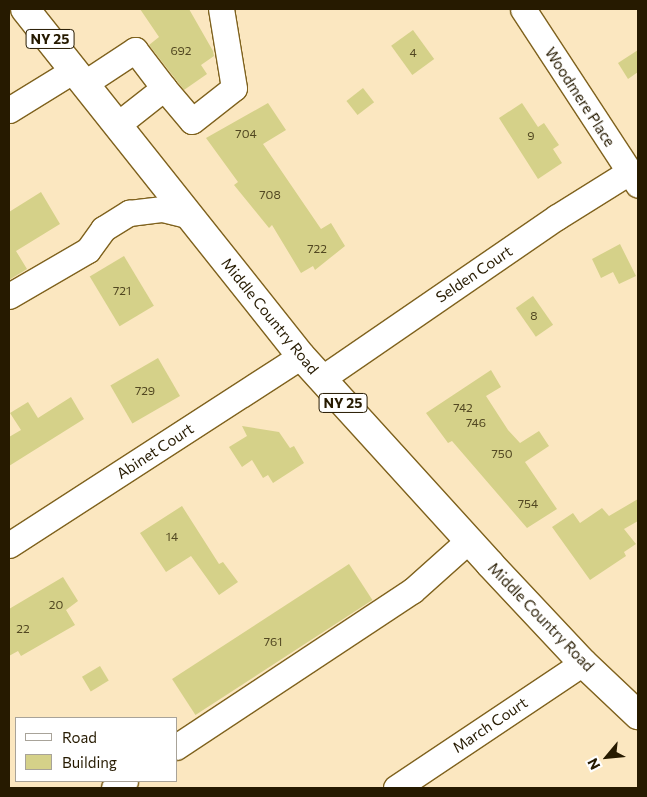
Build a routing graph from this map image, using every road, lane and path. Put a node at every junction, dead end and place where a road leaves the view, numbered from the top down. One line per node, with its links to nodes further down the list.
1 (25, 9): 4 (main road, Middle Country Road / NY 25)
2 (221, 9): 5 (street)
3 (523, 9): 8 (street, Woodmere Place)
4 (79, 77): 5 (street); 6 (street); 7 (main road, Middle Country Road / NY 25)
5 (164, 88): 7 (street)
6 (9, 110)
7 (116, 125): 9 (main road, Middle Country Road / NY 25)
8 (634, 179): 12 (street, Selden Court)
9 (187, 214): 10 (street); 11 (main road, Middle Country Road / NY 25)
10 (9, 296)
11 (301, 356): 12 (main road, Middle Country Road / NY 25); 14 (street, Abinet Court)
12 (321, 379): 13 (main road, Middle Country Road / NY 25)
13 (468, 541): 15 (main road, Middle Country Road / NY 25); 17 (street)
14 (9, 545)
15 (583, 663): 16 (main road, Middle Country Road / NY 25); 18 (street, March Court)
16 (638, 715)
17 (178, 746)
18 (396, 788)

